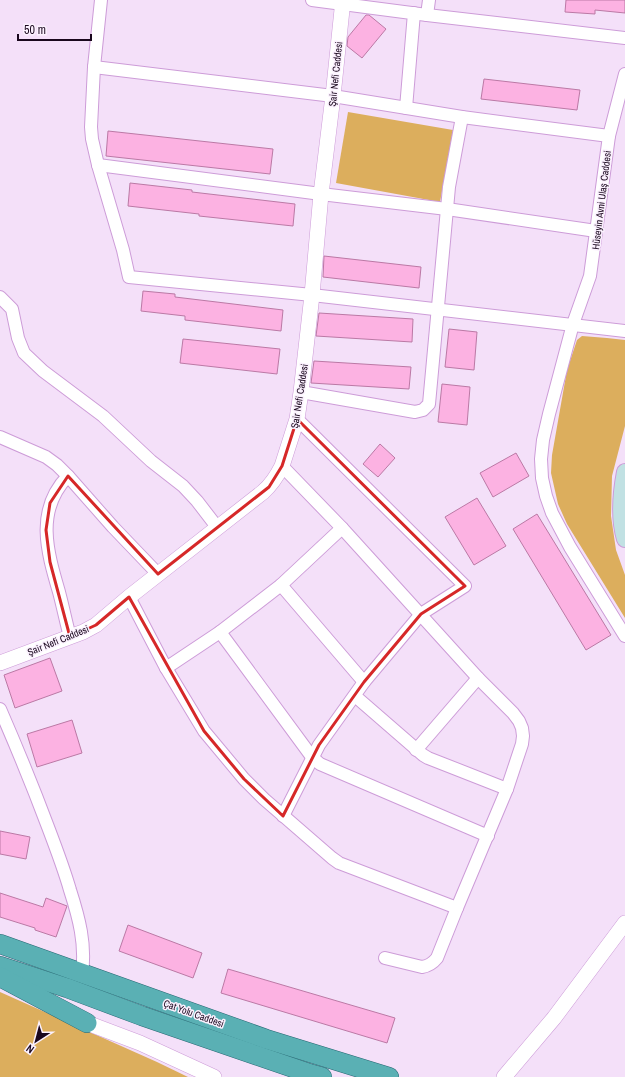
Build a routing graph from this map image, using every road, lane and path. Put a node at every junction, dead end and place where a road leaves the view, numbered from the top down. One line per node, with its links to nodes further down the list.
1 (101, 0): 8 (street)
2 (312, 0): 4 (street)
3 (429, 0): 6 (street)
4 (343, 2): 5 (street); 10 (street, Şair Nefi Caddesi)
5 (414, 13): 6 (street); 11 (street)
6 (427, 15): 7 (street)
7 (625, 38)
8 (94, 67): 10 (street); 14 (street)
9 (625, 74): 13 (street, Hüseyin Avni Ulaş Caddesi)
10 (333, 96): 11 (street); 15 (street, Şair Nefi Caddesi)
11 (406, 108): 12 (street)
12 (462, 117): 13 (street); 16 (street)
13 (609, 136): 17 (street, Hüseyin Avni Ulaş Caddesi)
14 (98, 166): 15 (street); 18 (street)
15 (321, 194): 16 (street); 18 (street, Şair Nefi Caddesi)
16 (446, 209): 17 (street); 20 (street)
17 (596, 232): 21 (street, Hüseyin Avni Ulaş Caddesi)
18 (312, 295): 20 (street); 23 (street, Şair Nefi Caddesi)
19 (0, 297): 29 (street)
20 (438, 310): 21 (street); 23 (street)
21 (573, 324): 22 (street); 38 (street, Hüseyin Avni Ulaş Caddesi)
22 (625, 331)
23 (301, 392): 24 (street, Şair Nefi Caddesi)
24 (298, 419): 26 (street, Şair Nefi Caddesi); 35 (street)
25 (0, 437): 28 (street)
26 (282, 466): 29 (street, Şair Nefi Caddesi); 30 (street)
27 (625, 472): 31 (main road)
28 (68, 476): 32 (street); 37 (street)
29 (217, 527): 32 (street, Şair Nefi Caddesi)
30 (342, 528): 33 (street); 35 (street)
31 (625, 539)
32 (158, 574): 34 (street, Şair Nefi Caddesi)
33 (281, 585): 36 (street); 42 (street)
34 (129, 597): 37 (street, Şair Nefi Caddesi); 40 (street)
35 (421, 614): 41 (street); 42 (street)
36 (220, 632): 40 (street); 46 (street)
37 (70, 636): 39 (street, Şair Nefi Caddesi)
38 (625, 636)
39 (0, 663)
40 (166, 668): 48 (street)
41 (478, 678): 45 (street); 47 (street)
42 (364, 682): 43 (street)
43 (355, 696): 45 (street); 46 (street)
44 (0, 709): 55 (street)
45 (416, 750): 47 (street)
46 (312, 757): 48 (street); 49 (street)
47 (507, 789): 49 (street)
48 (282, 816): 50 (street)
49 (488, 836): 50 (street)
50 (457, 908): 53 (street)
51 (625, 923): 61 (street)
52 (0, 944): 55 (highway, Çat Yolu Caddesi)
53 (385, 958)
54 (0, 966): 59 (highway, Çat Yolu Caddesi)
55 (82, 973): 60 (highway, Çat Yolu Caddesi)
56 (0, 977): 57 (highway)
57 (87, 1023): 58 (street)
58 (214, 1077)
59 (322, 1077)
60 (389, 1077)
61 (504, 1077)

